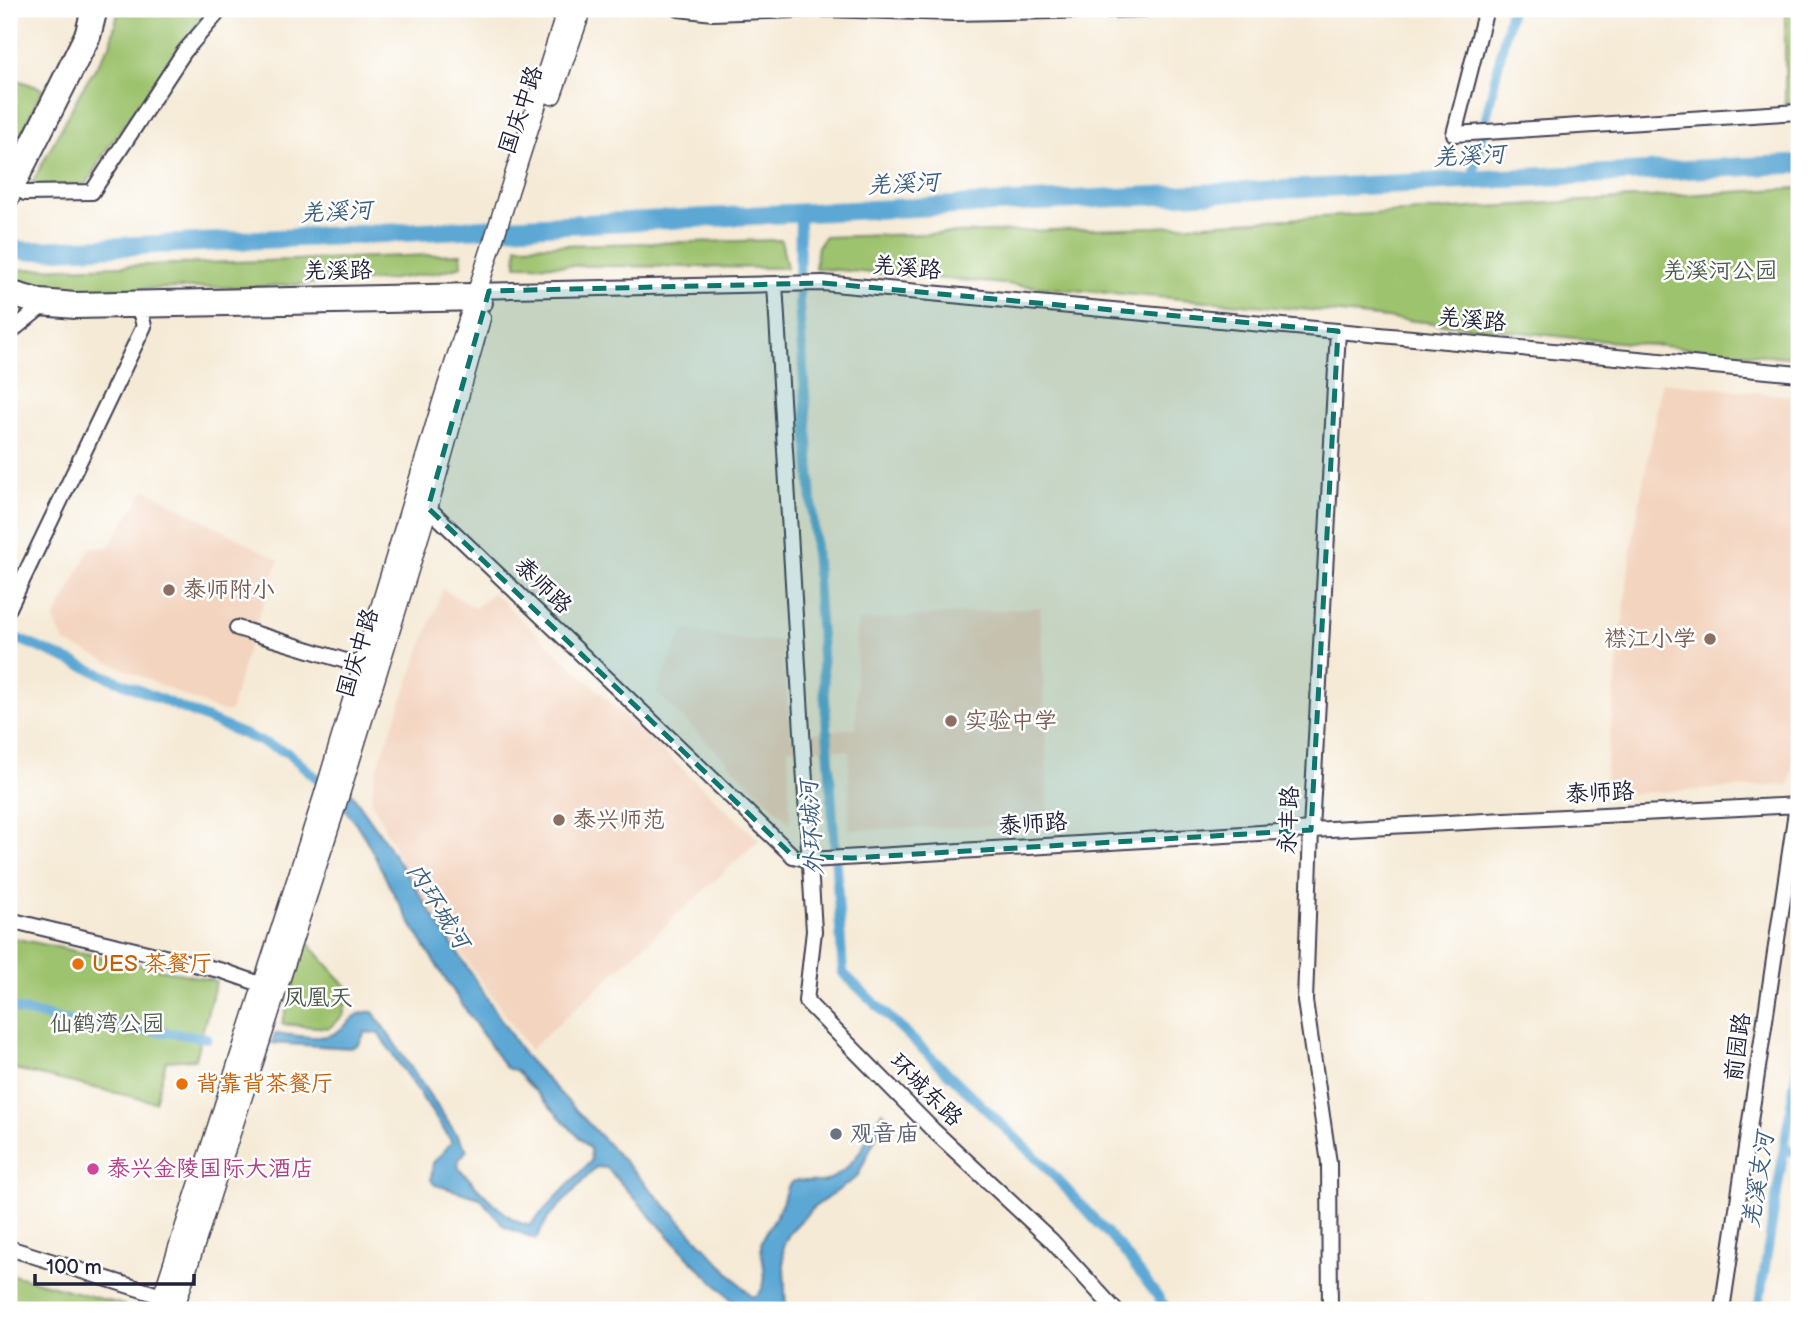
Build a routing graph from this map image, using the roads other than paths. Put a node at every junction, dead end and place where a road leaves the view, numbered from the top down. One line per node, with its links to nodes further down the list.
1 (89, 9): 9 (street)
2 (100, 9): 9 (street)
3 (221, 9): 13 (street)
4 (568, 9): 11 (main road, 国庆中路)
5 (582, 9): 11 (main road, 国庆中路)
6 (679, 9): 7 (street)
7 (1144, 9)
8 (1486, 9): 10 (street)
9 (62, 89): 12 (street); 14 (street)
10 (1799, 112)
11 (520, 175): 17 (main road, 国庆中路)
12 (9, 181)
13 (24, 193)
14 (9, 203)
15 (775, 284): 17 (street, 羌溪路); 21 (street, 羌溪路); 33 (street)
16 (10, 295): 18 (street, 羌溪路); 20 (street)
17 (482, 296): 19 (street, 羌溪路); 24 (main road, 国庆中路); 25 (main road, 国庆中路)
18 (41, 302): 19 (street, 羌溪路); 22 (street)
19 (138, 304): 26 (street)
20 (9, 323)
21 (1338, 331): 23 (street, 羌溪路); 32 (street, 永丰路)
22 (9, 334)
23 (1799, 374)
24 (414, 495): 25 (street, 泰师路); 28 (main road, 国庆中路)
25 (428, 508): 29 (main road, 国庆中路); 33 (street, 泰师路)
26 (9, 608)
27 (237, 628): 28 (street)
28 (362, 666): 29 (main road, 国庆中路)
29 (338, 774): 31 (main road, 国庆中路)
30 (1798, 801): 32 (street, 泰师路); 40 (street, 前园路)
31 (330, 802): 35 (main road, 国庆中路); 37 (main road, 国庆中路)
32 (1311, 830): 33 (street, 泰师路); 39 (street, 永丰路)
33 (816, 860): 38 (street, 环城东路)
34 (9, 920): 35 (street)
35 (263, 985): 37 (main road, 国庆中路)
36 (9, 1248): 37 (street)
37 (168, 1304)
38 (1115, 1310)
39 (1330, 1310)
40 (1722, 1310)

